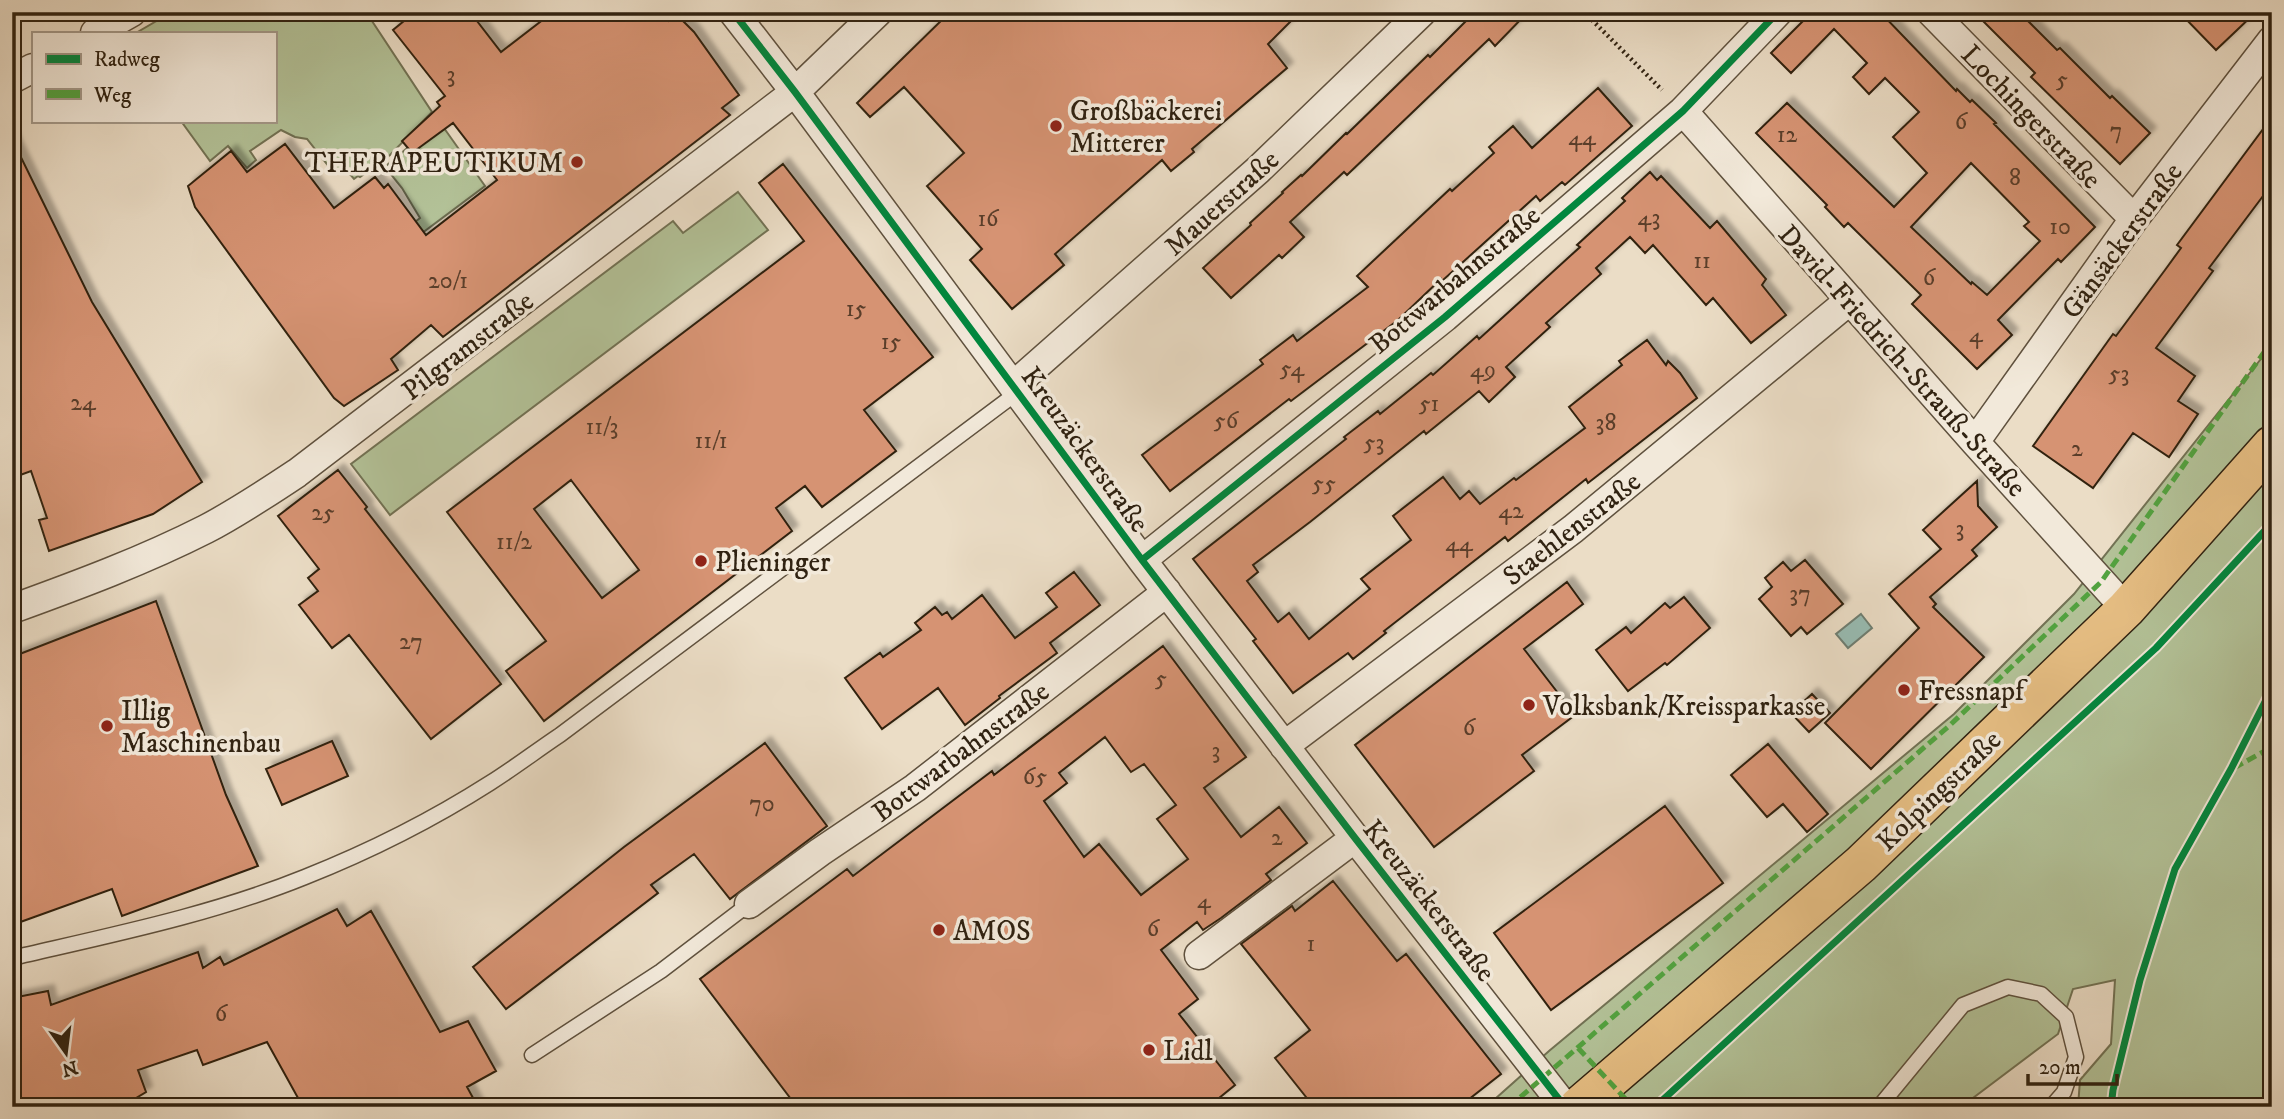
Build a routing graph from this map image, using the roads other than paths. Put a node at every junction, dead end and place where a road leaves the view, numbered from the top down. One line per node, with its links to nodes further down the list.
1 (132, 12): 7 (street)
2 (733, 12): 11 (street, Kreuzäckerstraße)
3 (878, 12): 11 (street, Pilgramstraße)
4 (1422, 12): 15 (street, Mauerstraße)
5 (1778, 12): 12 (street, Bottwarbahnstraße)
6 (1931, 12): 13 (street, Lochingerstraße)
7 (96, 32)
8 (2272, 40): 13 (street, Gänsäckerstraße)
9 (32, 69): 10 (street)
10 (12, 79)
11 (795, 92): 15 (street, Kreuzäckerstraße); 21 (street, Pilgramstraße)
12 (1683, 111): 14 (street, David-Friedrich-Strauß-Straße); 18 (street, Bottwarbahnstraße)
13 (2134, 219): 16 (street, Gänsäckerstraße)
14 (1850, 300): 16 (street, David-Friedrich-Strauß-Straße); 22 (street, Staehlenstraße)
15 (1015, 389): 18 (street, Kreuzäckerstraße); 26 (lane)
16 (1975, 442): 20 (street, David-Friedrich-Strauß-Straße)
17 (2272, 445): 20 (main road, Kolpingstraße)
18 (1142, 560): 19 (street, Kreuzäckerstraße)
19 (1167, 592): 22 (street, Kreuzäckerstraße); 24 (street, Bottwarbahnstraße)
20 (2126, 609): 29 (main road, Kolpingstraße)
21 (12, 610)
22 (1284, 746): 23 (street, Kreuzäckerstraße)
23 (1355, 838): 25 (street); 28 (street, Kreuzäckerstraße)
24 (749, 904): 27 (lane)
25 (1199, 955)
26 (12, 958)
27 (533, 1055)
28 (1565, 1107)
29 (1578, 1107)
30 (1879, 1107): 31 (lane)
31 (2050, 1107)

